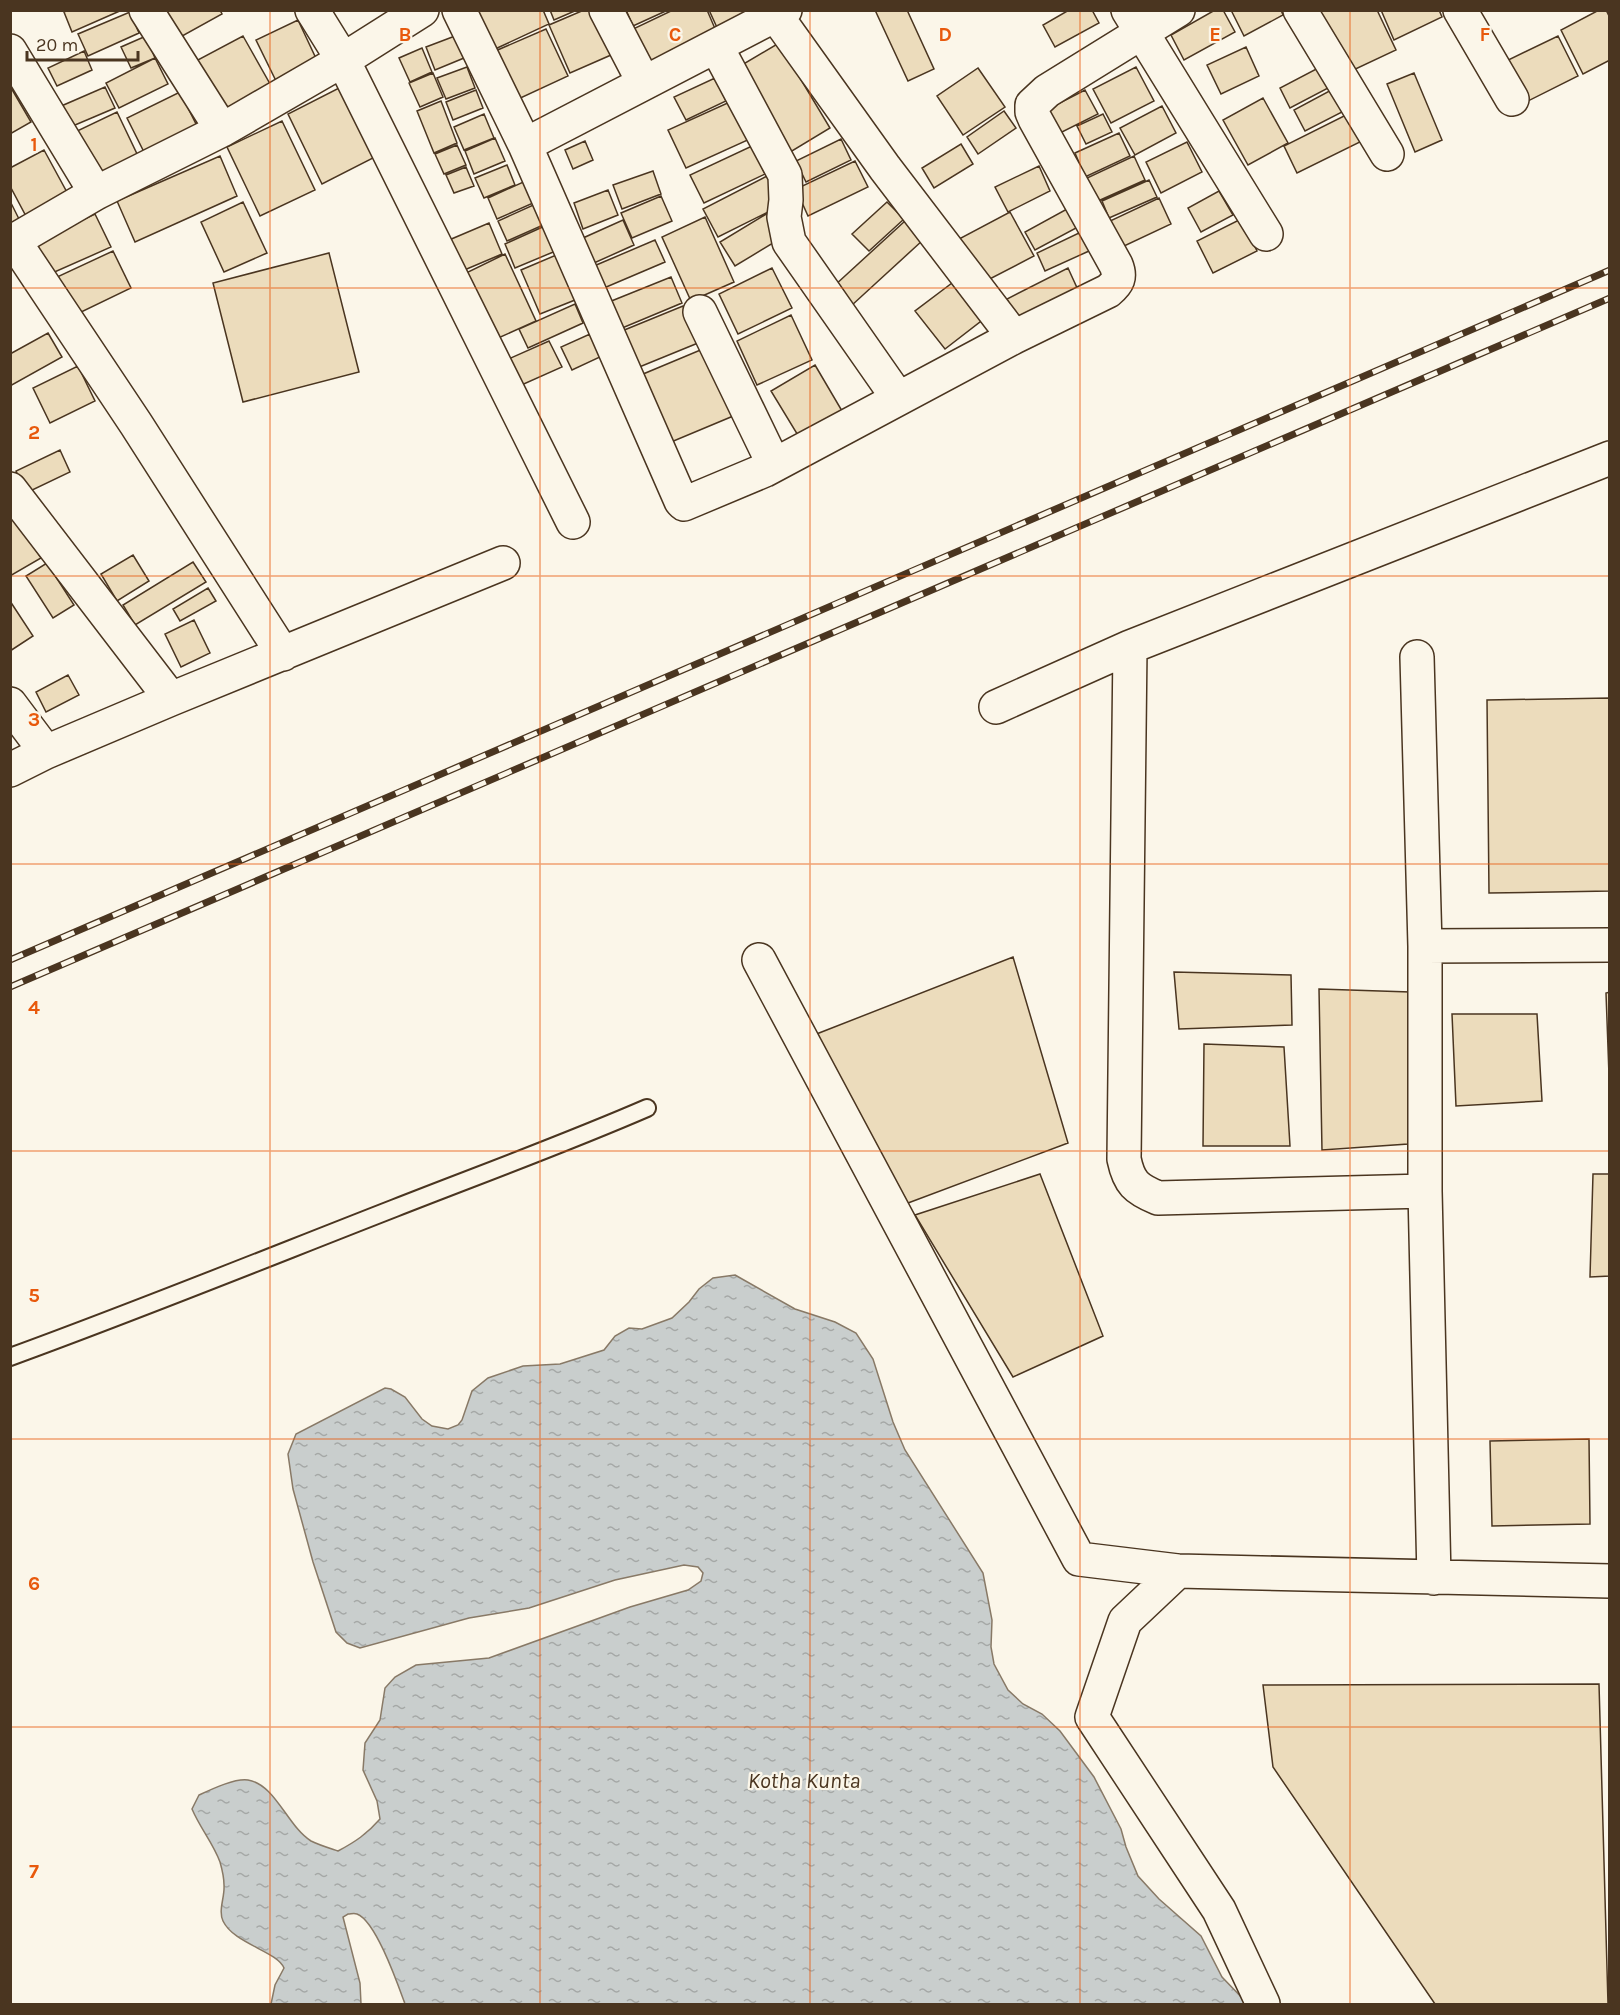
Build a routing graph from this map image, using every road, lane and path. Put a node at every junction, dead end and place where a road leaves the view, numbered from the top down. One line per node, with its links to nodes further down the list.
1 (146, 10): 16 (street)
2 (312, 10): 13 (street)
3 (422, 10): 13 (street)
4 (459, 10): 17 (street)
5 (606, 10): 14 (street)
6 (1178, 10): 10 (street)
7 (1300, 10): 18 (street)
8 (1460, 10): 15 (street)
9 (778, 12): 11 (street); 23 (street)
10 (1135, 21): 20 (street); 23 (street)
11 (716, 46): 14 (street); 24 (street)
12 (10, 51): 19 (street)
13 (343, 60): 16 (street); 28 (street)
14 (644, 83): 17 (street)
15 (1512, 99)
16 (222, 130): 19 (street)
17 (525, 145): 26 (street)
18 (1387, 153)
19 (96, 193): 21 (street)
20 (1266, 234)
21 (12, 242): 31 (street)
22 (700, 312): 26 (street)
23 (1014, 337): 24 (street)
24 (898, 398): 26 (street)
25 (1610, 458): 30 (street)
26 (774, 465)
27 (10, 489): 33 (street)
28 (573, 522)
29 (503, 563): 31 (street)
30 (1130, 647): 35 (street); 42 (street)
31 (282, 654): 33 (street)
32 (1417, 657): 39 (street)
33 (171, 699): 36 (street)
34 (10, 704): 36 (street)
35 (996, 707)
36 (46, 752): 37 (street)
37 (10, 770)
38 (1610, 945): 39 (street)
39 (1425, 946): 42 (street)
40 (759, 960): 44 (street)
41 (647, 1108): 43 (lane)
42 (1425, 1191): 45 (street)
43 (10, 1357)
44 (1178, 1571): 45 (street); 47 (street)
45 (1434, 1578): 46 (street)
46 (1610, 1581)
47 (1263, 2004)

